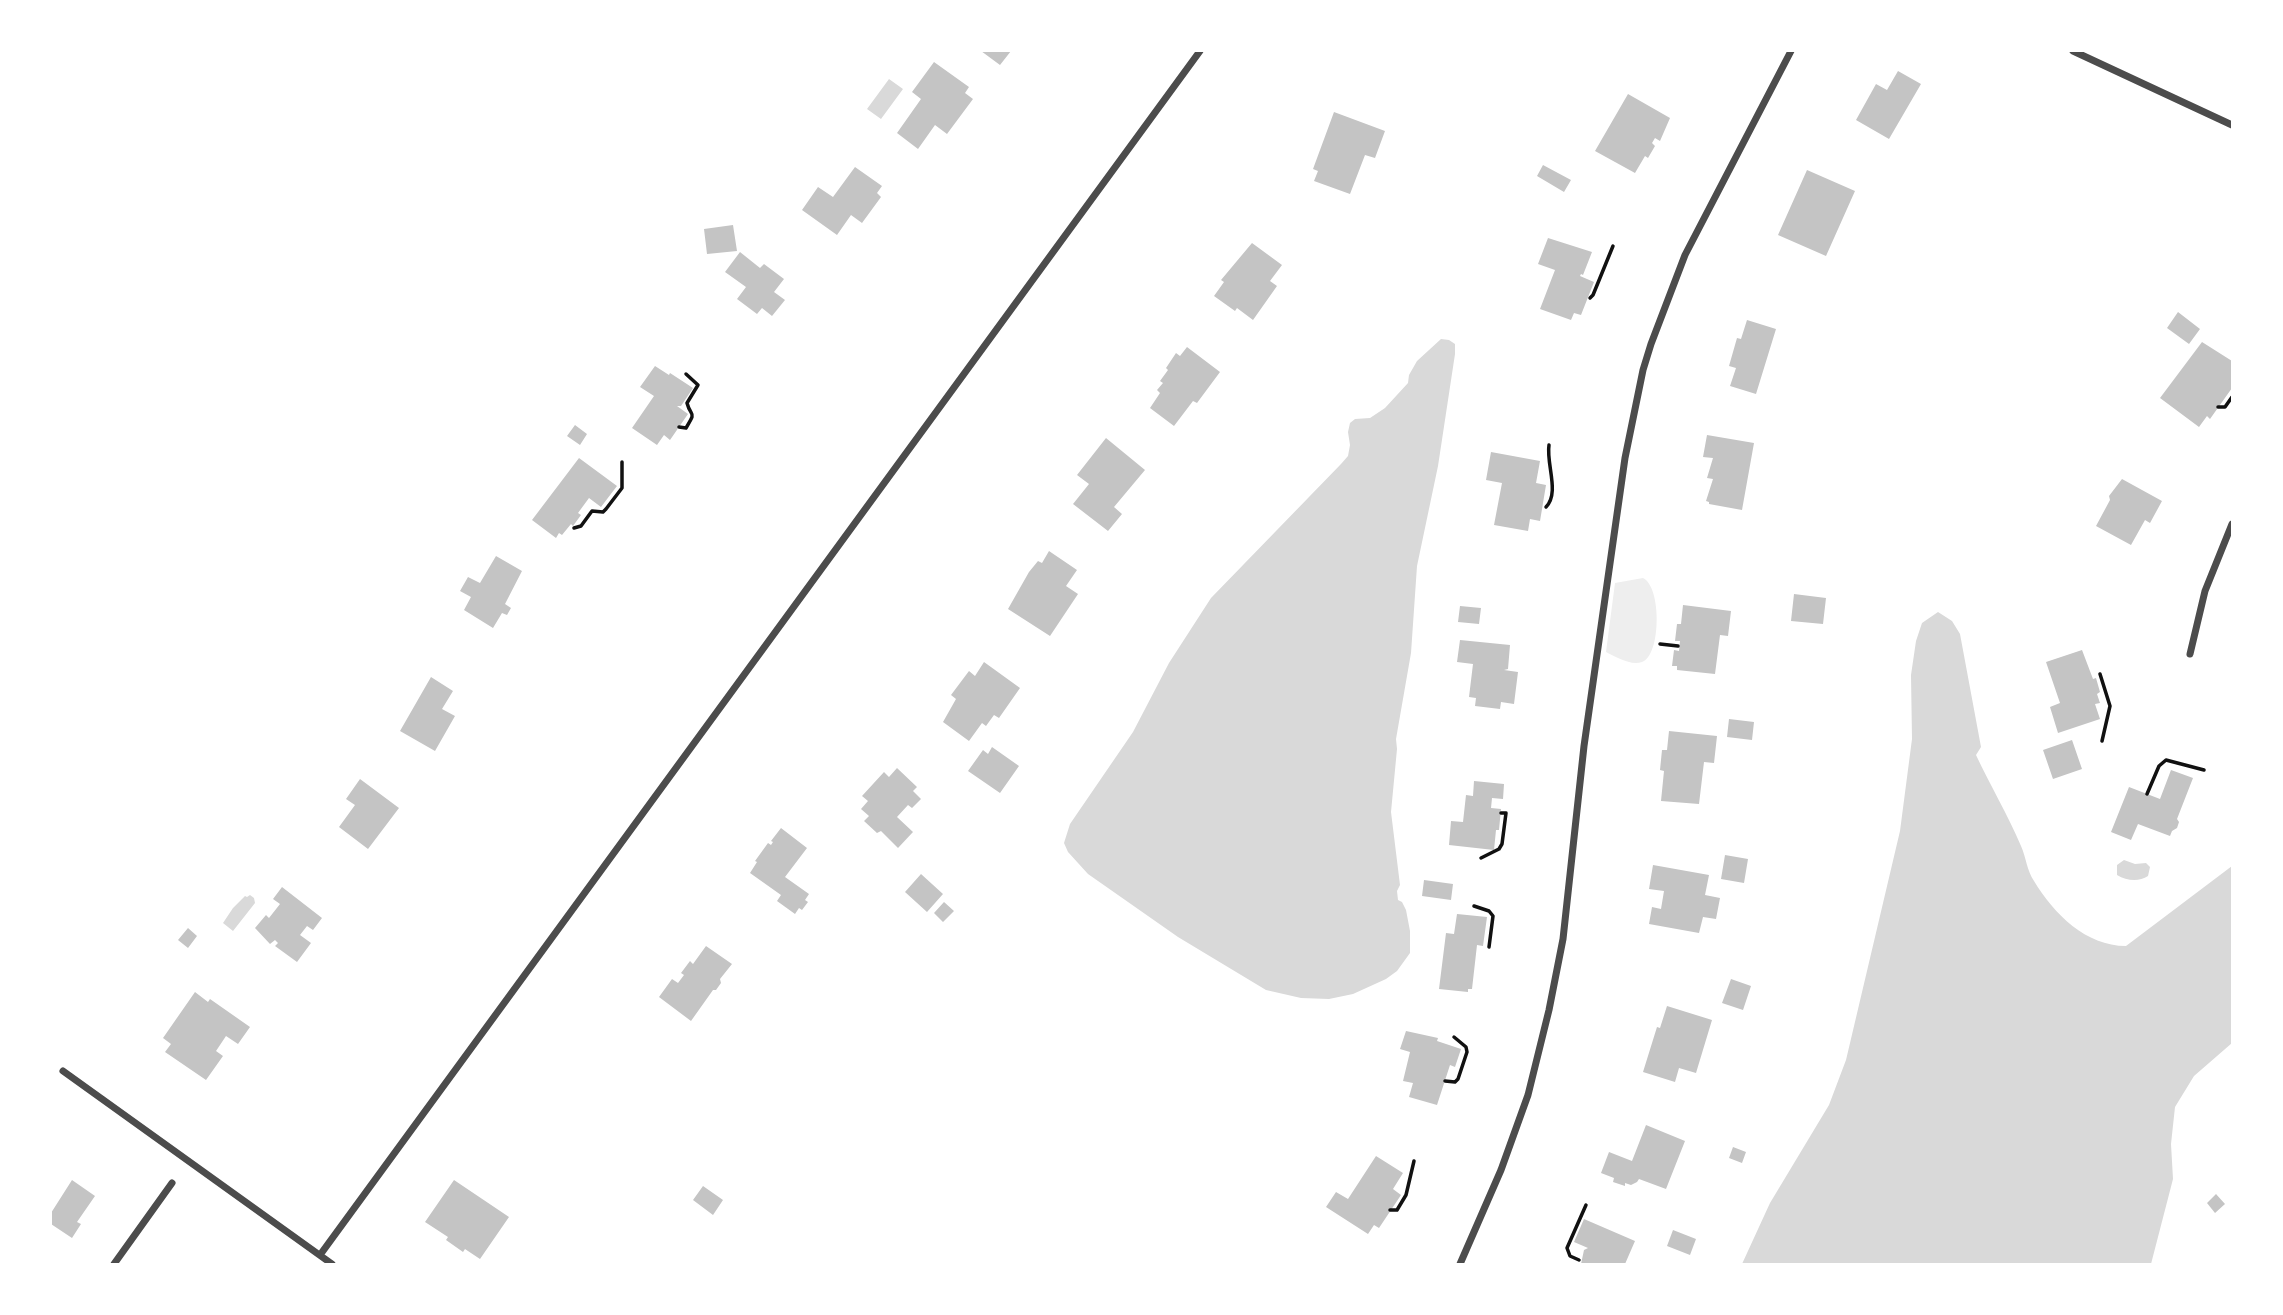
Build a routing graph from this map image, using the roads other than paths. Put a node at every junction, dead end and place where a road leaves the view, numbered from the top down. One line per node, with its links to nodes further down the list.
1 (1200, 51): 9 (street)
2 (1791, 51): 12 (street)
3 (2074, 51): 4 (street)
4 (2232, 125)
5 (2232, 524): 6 (street)
6 (2190, 654)
7 (63, 1071): 9 (street)
8 (172, 1183): 10 (street)
9 (320, 1255): 11 (street)
10 (114, 1264)
11 (332, 1264)
12 (1460, 1264)

